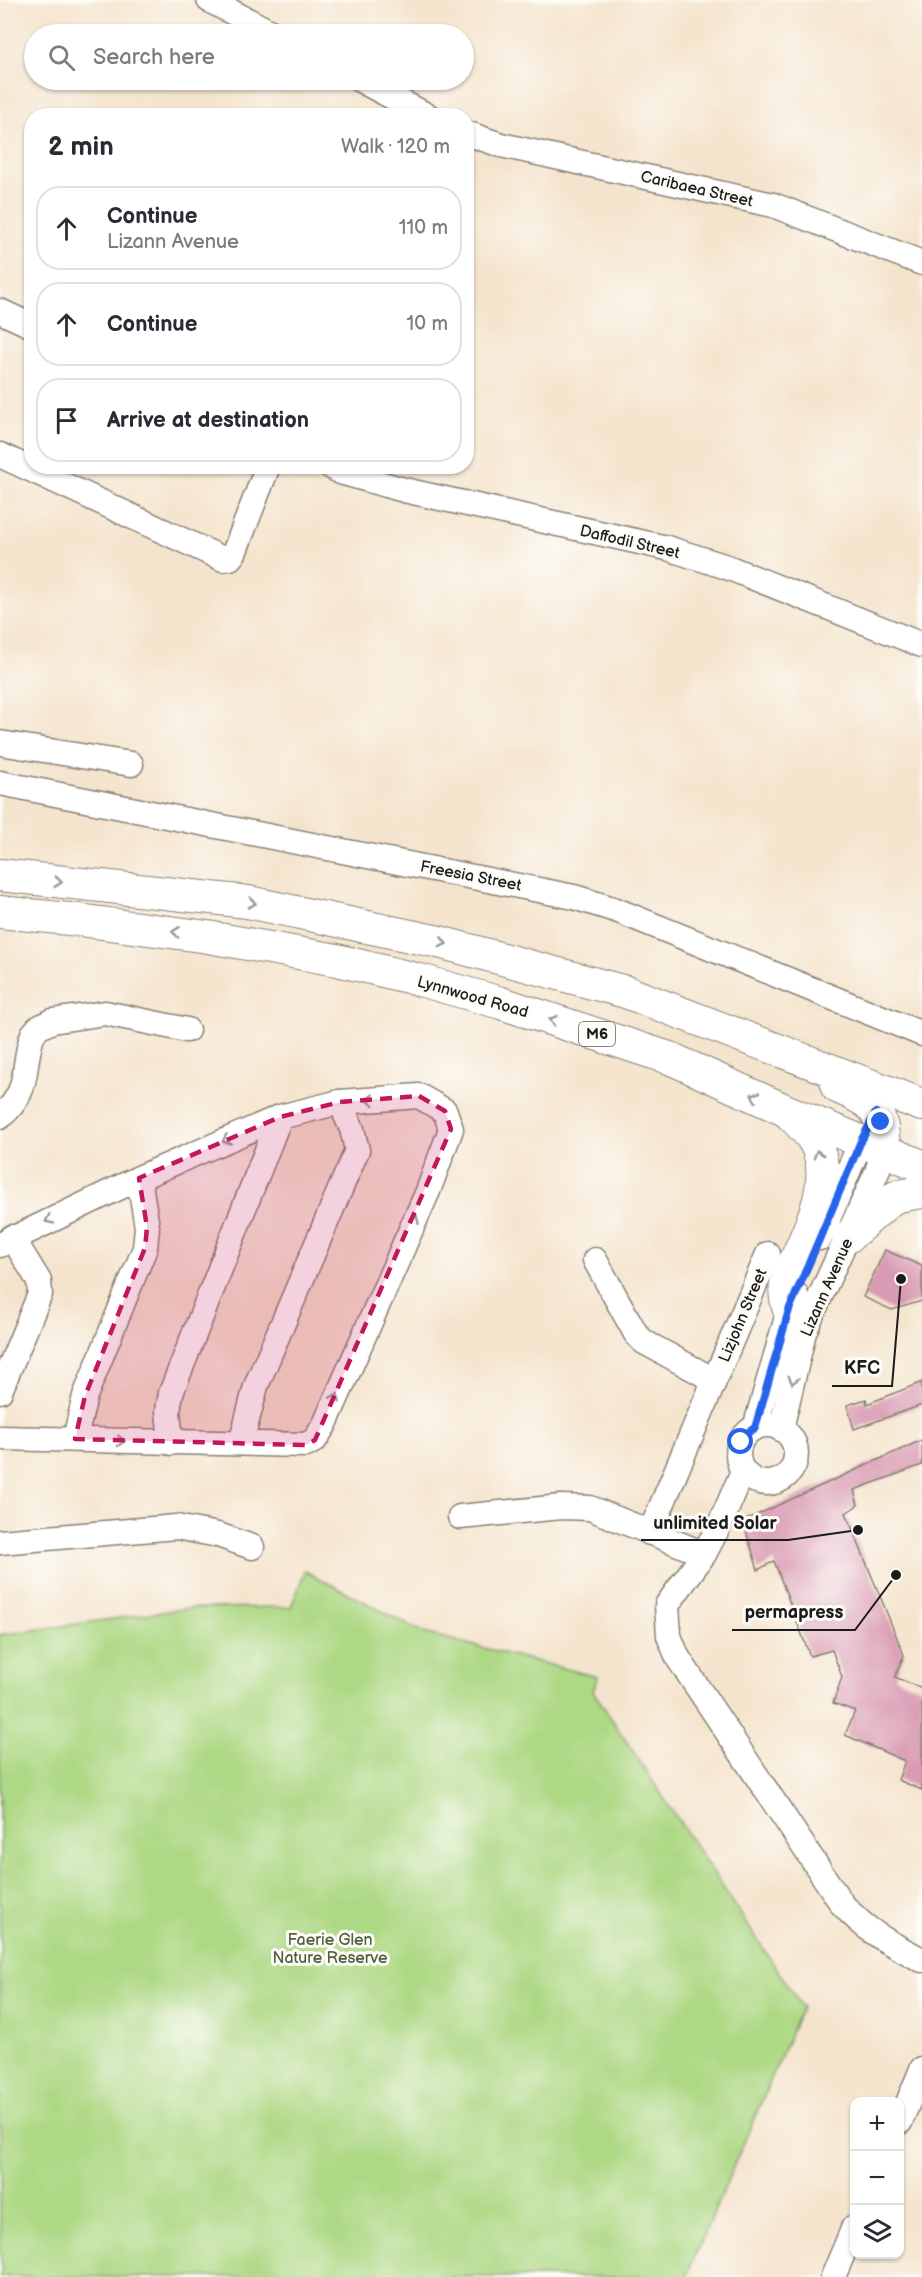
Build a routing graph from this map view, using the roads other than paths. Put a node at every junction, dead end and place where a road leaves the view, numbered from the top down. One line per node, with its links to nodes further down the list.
1 (209, 0): 2 (street)
2 (255, 24)
3 (379, 90): 4 (street)
4 (413, 108)
5 (474, 136): 6 (street, Caribaea Street)
6 (922, 263)
7 (0, 311): 8 (street)
8 (24, 322)
9 (0, 456): 10 (street)
10 (24, 467)
11 (39, 474): 12 (street)
12 (265, 474)
13 (347, 474): 14 (street, Daffodil Street)
14 (922, 645)
15 (0, 743): 16 (street)
16 (131, 764)
17 (0, 783): 22 (street, Freesia Street)
18 (0, 875): 20 (main road, one-way to 20)
19 (0, 912): 25 (main road, Lynnwood Road / M6, one-way to 19)
20 (508, 962): 24 (main road); 26 (main road)
21 (187, 1030): 27 (street)
22 (922, 1034)
23 (340, 1102): 28 (street); 45 (street); 45 (street, one-way to 23)
24 (922, 1106): 26 (main road)
25 (788, 1111): 29 (main road, Lynnwood Road / M6); 37 (main road, one-way to 25)
26 (876, 1113): 29 (main road)
27 (0, 1117)
28 (280, 1117): 31 (street, one-way to 31); 44 (street)
29 (872, 1145): 30 (main road, Lynnwood Road / M6); 33 (street, Lizann Avenue); 37 (street, Lizann Avenue)
30 (922, 1166)
31 (139, 1178): 34 (street, one-way to 34); 43 (street)
32 (922, 1192): 33 (main road)
33 (848, 1237): 41 (street, Lizann Avenue, one-way to 41)
34 (6, 1241): 39 (street)
35 (768, 1254): 38 (street, Lizjohn Street)
36 (595, 1260): 38 (street, Lizjohn Street)
37 (789, 1310): 40 (street, Lizann Avenue)
38 (714, 1380): 50 (street)
39 (0, 1391)
40 (755, 1428): 41 (street); 46 (street)
41 (781, 1429): 47 (street)
42 (0, 1437): 43 (street)
43 (75, 1439): 44 (street, one-way to 44)
44 (171, 1443): 45 (street)
45 (241, 1443)
46 (743, 1471): 47 (street); 49 (street)
47 (770, 1484): 49 (street)
48 (460, 1517): 50 (street)
49 (721, 1522): 53 (street)
50 (650, 1533): 53 (street)
51 (0, 1542): 52 (street)
52 (252, 1547)
53 (704, 1554): 54 (street)
54 (922, 1960)
55 (922, 2070): 56 (street)
56 (904, 2113)
57 (850, 2238): 58 (street)
58 (833, 2277)

